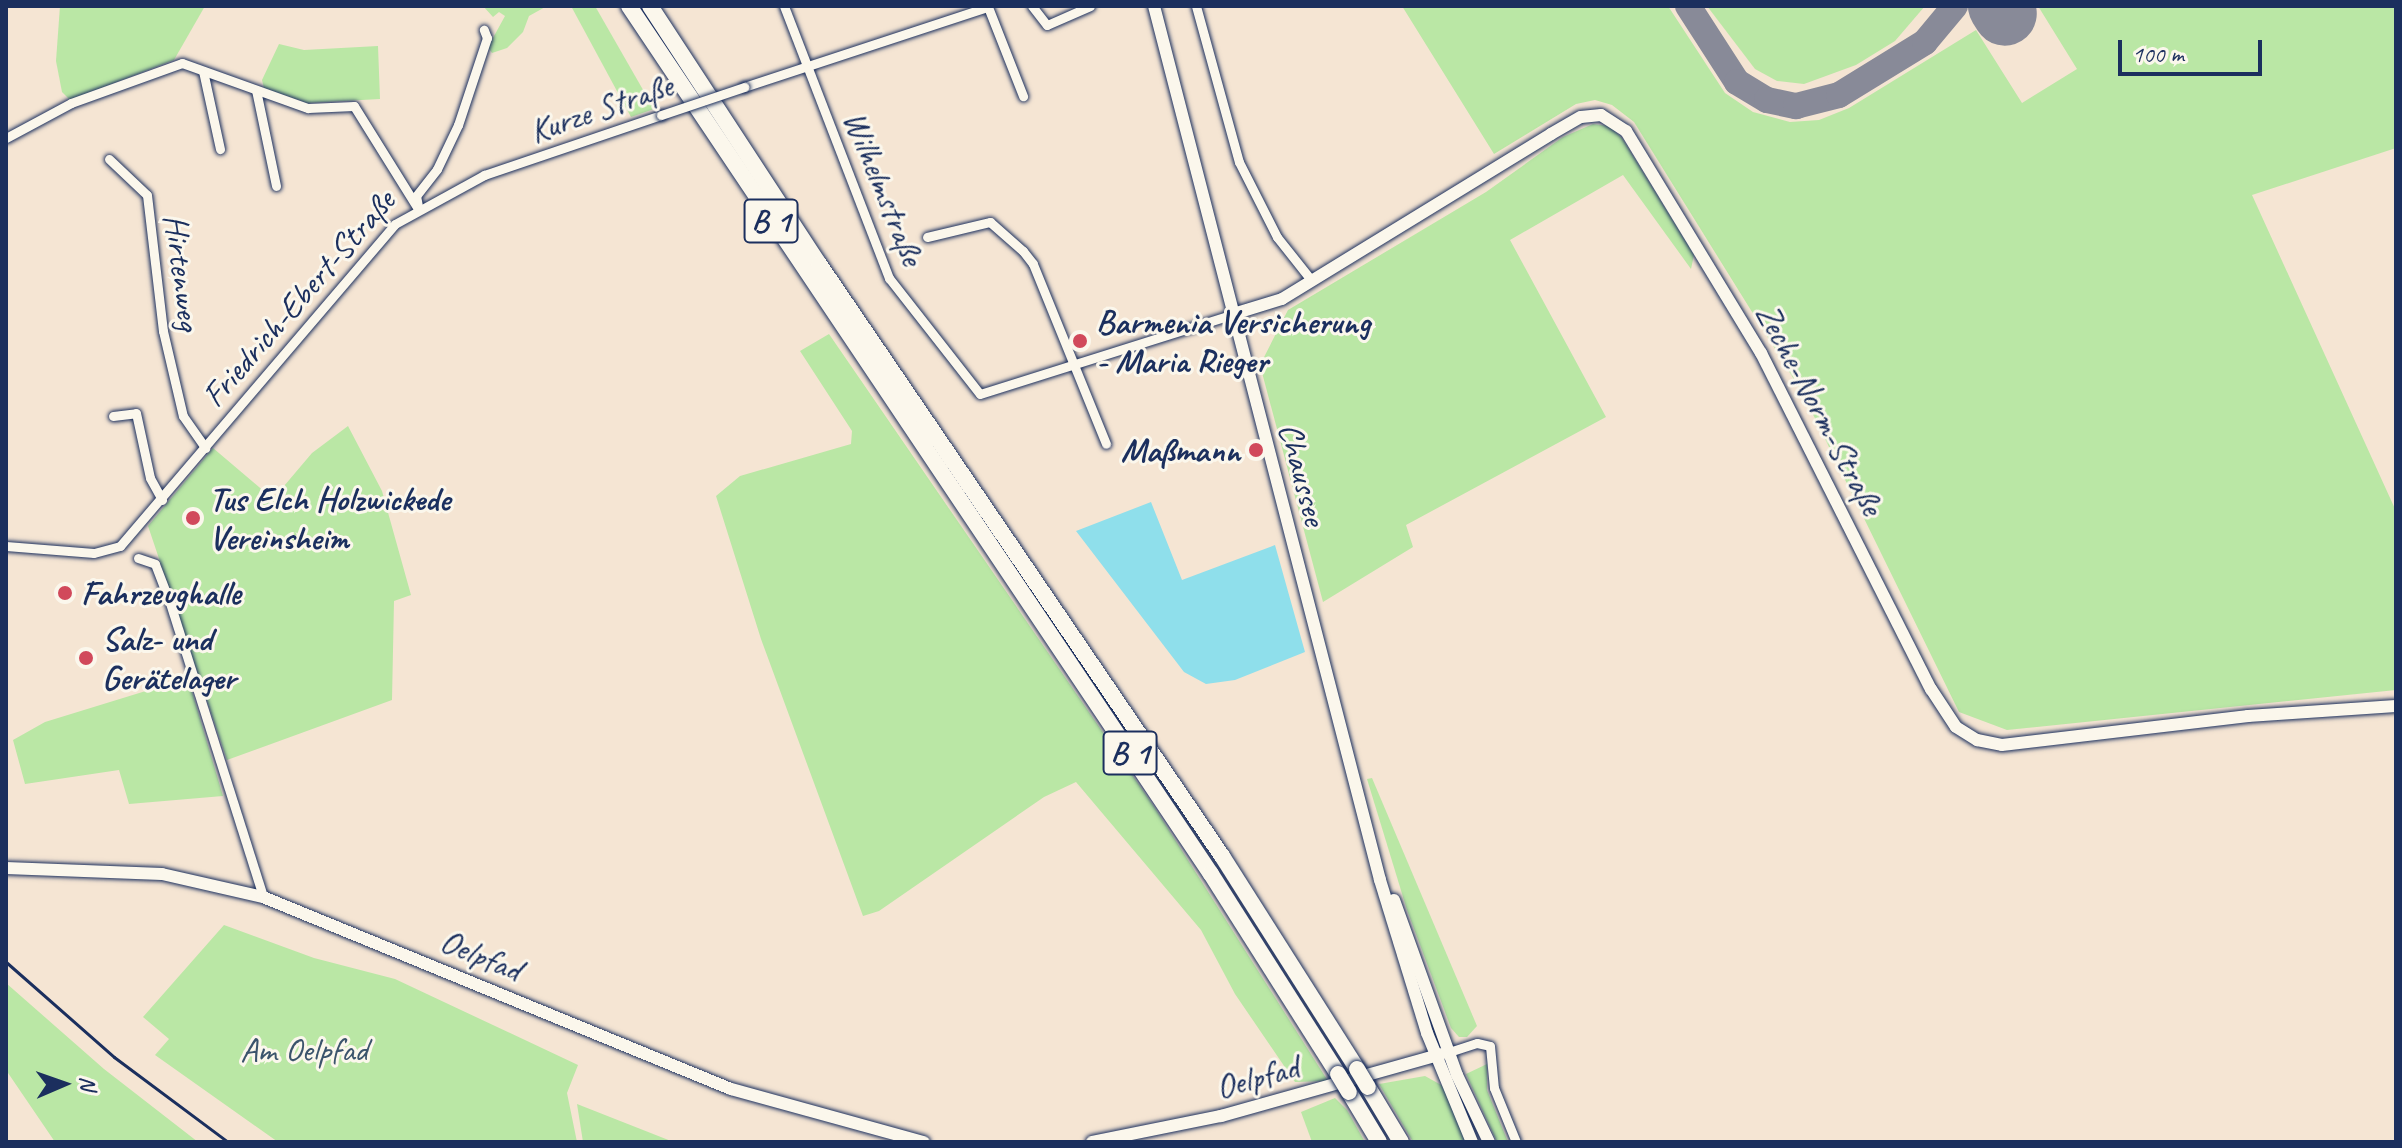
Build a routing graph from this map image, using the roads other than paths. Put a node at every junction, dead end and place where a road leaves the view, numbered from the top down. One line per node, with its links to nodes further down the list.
1 (629, 6): 37 (highway, B 1, bridge)
2 (650, 6): 38 (highway, B 1, bridge)
3 (784, 6): 10 (street, Wilhelmstraße)
4 (1032, 6): 5 (street)
5 (1090, 6)
6 (1154, 6): 21 (main road, Chaussee)
7 (1196, 6): 20 (street)
8 (990, 7): 10 (street, Kurze Straße); 13 (street)
9 (484, 30): 18 (street, Friedrich-Ebert-Straße)
10 (804, 64): 18 (street, Kurze Straße, bridge); 22 (street, Wilhelmstraße)
11 (203, 71): 12 (street); 14 (street); 15 (street)
12 (256, 90): 17 (street); 18 (street)
13 (1023, 96)
14 (6, 138)
15 (220, 149)
16 (109, 159): 25 (street, Hirtenweg)
17 (276, 186)
18 (418, 209): 25 (street, Friedrich-Ebert-Straße)
19 (927, 237): 22 (street)
20 (1312, 281): 21 (main road, Zeche-Norm-Straße); 29 (main road, Zeche-Norm-Straße)
21 (1230, 315): 22 (street, Wilhelmstraße); 30 (main road, Chaussee)
22 (1070, 366): 24 (street)
23 (113, 416): 26 (street)
24 (1106, 444)
25 (205, 448): 26 (street, Friedrich-Ebert-Straße)
26 (162, 500): 27 (street, Friedrich-Ebert-Straße)
27 (6, 546)
28 (138, 558): 32 (street)
29 (2396, 706)
30 (1353, 770): 33 (main road, Chaussee); 34 (main road, Chaussee)
31 (6, 868): 32 (main road, Oelpfad)
32 (263, 897): 35 (main road, Oelpfad)
33 (1449, 1052): 34 (main road, Oelpfad); 40 (main road, Chaussee); 41 (street)
34 (1435, 1056): 36 (main road, Oelpfad); 39 (main road, Chaussee)
35 (924, 1142)
36 (1092, 1142)
37 (1379, 1142)
38 (1401, 1142)
39 (1472, 1142)
40 (1489, 1142)
41 (1516, 1142)

